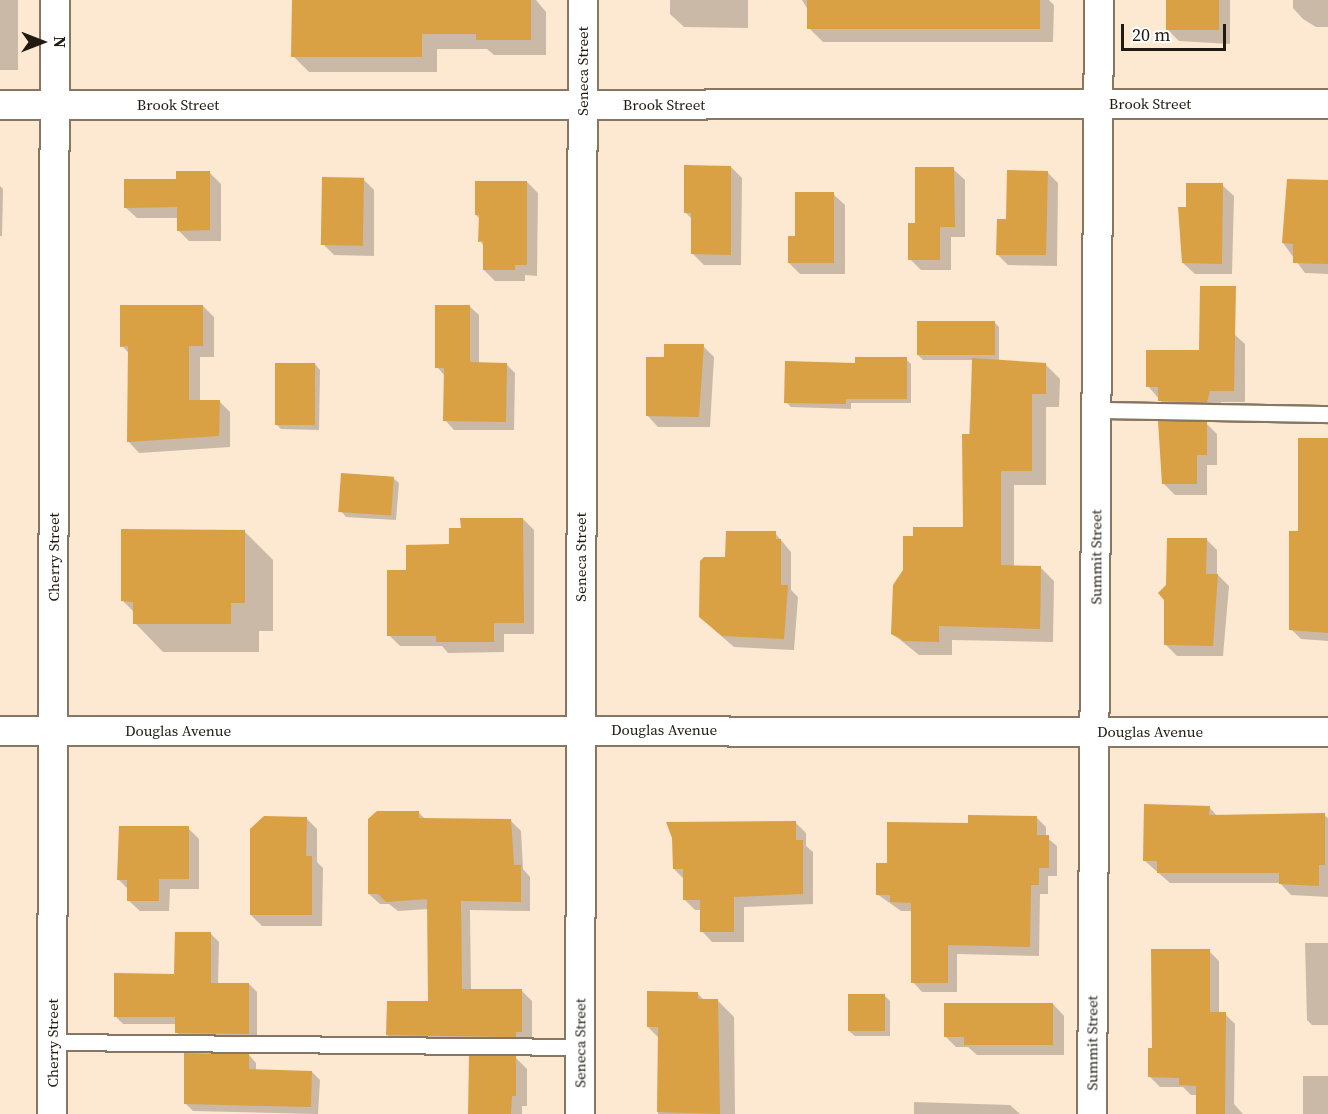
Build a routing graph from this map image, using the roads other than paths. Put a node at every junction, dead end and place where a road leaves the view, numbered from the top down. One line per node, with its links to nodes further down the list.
1 (56, 0): 7 (street, Cherry Street)
2 (583, 0): 8 (street, Seneca Street)
3 (1099, 0): 4 (street, Summit Street)
4 (1100, 104): 5 (street, Brook Street); 8 (street, Brook Street); 9 (street, Summit Street)
5 (1328, 104)
6 (0, 105): 7 (street, Brook Street)
7 (54, 105): 8 (street, Brook Street); 13 (street, Cherry Street)
8 (582, 105): 11 (street, Seneca Street)
9 (1097, 410): 10 (lane); 14 (street, Summit Street)
10 (1328, 414)
11 (580, 730): 13 (street, Douglas Avenue); 14 (street, Douglas Avenue); 17 (street, Seneca Street)
12 (0, 732): 13 (street, Douglas Avenue)
13 (54, 732): 16 (street, Cherry Street)
14 (1095, 732): 15 (street, Douglas Avenue); 20 (street, Summit Street)
15 (1328, 732)
16 (53, 1042): 17 (lane); 18 (street, Cherry Street)
17 (580, 1047): 19 (street, Seneca Street)
18 (52, 1114)
19 (580, 1114)
20 (1092, 1114)

